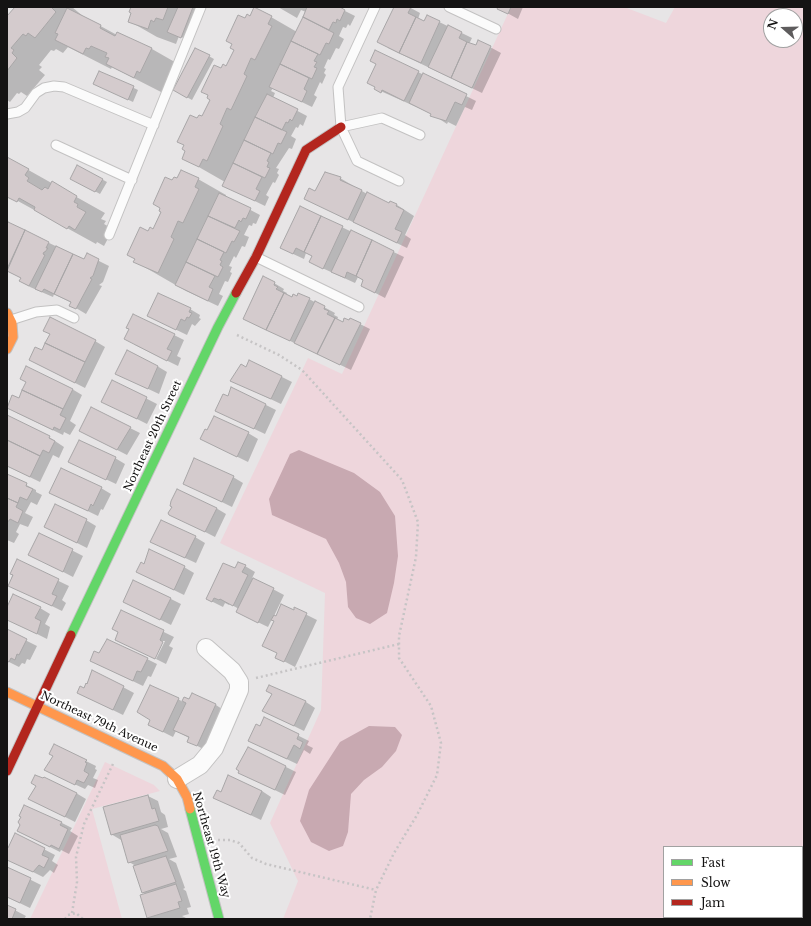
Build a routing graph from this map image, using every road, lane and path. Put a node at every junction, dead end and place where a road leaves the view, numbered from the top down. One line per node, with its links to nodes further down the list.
1 (201, 7): 6 (lane)
2 (375, 7): 7 (lane)
3 (449, 7): 4 (lane)
4 (496, 29)
5 (7, 114): 6 (lane)
6 (154, 125): 10 (lane)
7 (340, 127): 8 (lane); 11 (lane); 13 (street, Northeast 20th Street)
8 (420, 135)
9 (56, 145): 10 (lane)
10 (132, 180): 12 (lane)
11 (399, 181)
12 (109, 235)
13 (256, 257): 14 (lane); 17 (street, Northeast 20th Street)
14 (359, 307)
15 (74, 318): 16 (lane)
16 (10, 319): 18 (street)
17 (218, 327): 19 (path); 23 (street, Northeast 20th Street)
18 (7, 349)
19 (399, 644): 21 (path); 28 (path)
20 (206, 648): 21 (street)
21 (239, 682): 26 (street)
22 (7, 692): 23 (street, Northeast 79th Avenue)
23 (38, 707): 24 (street, Northeast 79th Avenue); 25 (street, Northeast 20th Street)
24 (122, 746): 26 (street, Northeast 79th Avenue); 29 (path)
25 (7, 771)
26 (177, 779): 27 (street, Northeast 19th Way)
27 (199, 845): 28 (path); 32 (street, Northeast 19th Way)
28 (376, 890): 33 (path)
29 (72, 913): 30 (path); 31 (path)
30 (65, 919)
31 (83, 919)
32 (219, 919)
33 (370, 919)

